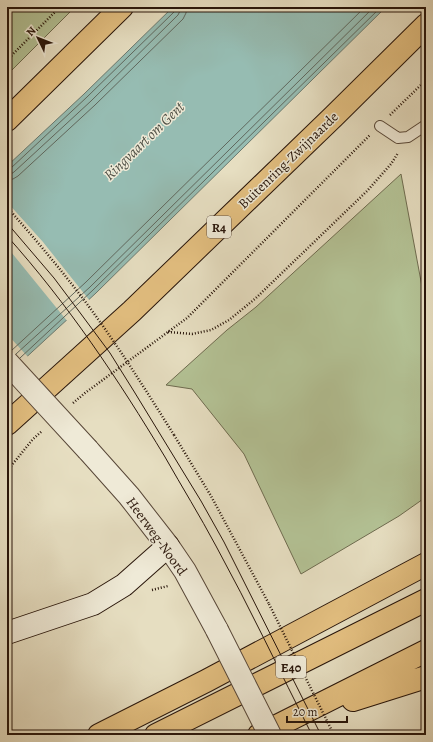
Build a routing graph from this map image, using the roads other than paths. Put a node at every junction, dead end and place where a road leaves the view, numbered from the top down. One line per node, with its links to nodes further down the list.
1 (122, 7): 3 (highway)
2 (426, 25): 7 (highway, Buitenring-Zwijnaarde / R4)
3 (7, 120)
4 (426, 125): 5 (lane)
5 (380, 126)
6 (7, 362): 8 (street, Heerweg-Noord, bridge)
7 (7, 424)
8 (168, 546): 12 (street); 20 (street, Heerweg-Noord, bridge)
9 (426, 547): 15 (highway)
10 (426, 564): 15 (highway)
11 (426, 600): 18 (highway, E40)
12 (7, 633)
13 (426, 651): 16 (highway)
14 (426, 677): 16 (highway)
15 (206, 681): 17 (highway)
16 (289, 720): 19 (highway)
17 (99, 735)
18 (156, 735)
19 (259, 735)
20 (270, 735)

